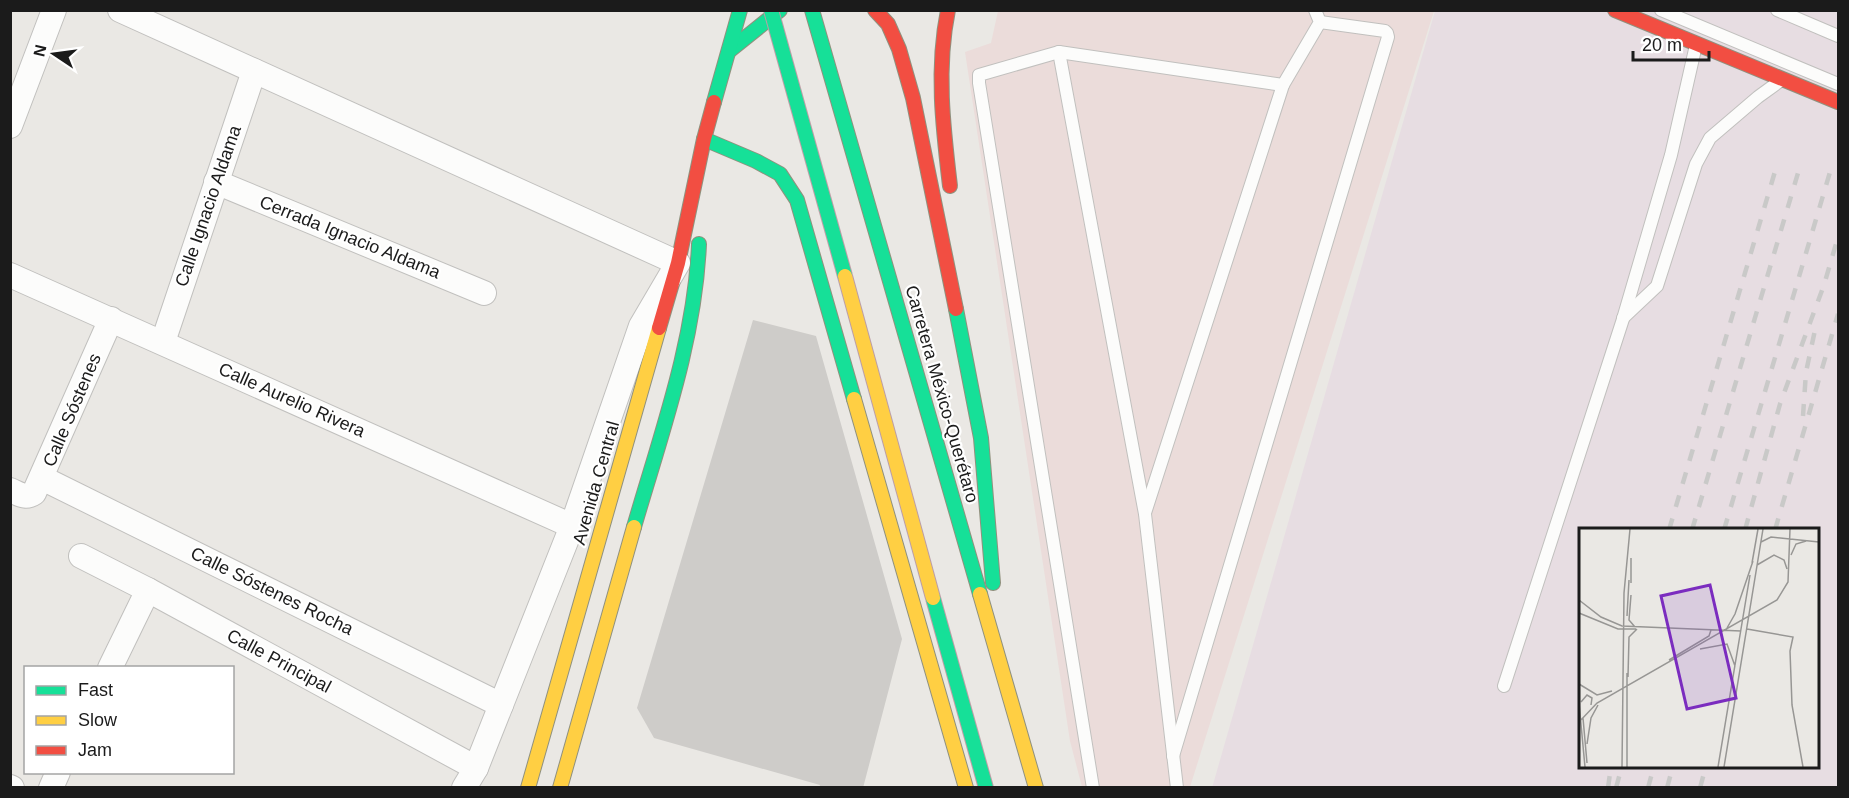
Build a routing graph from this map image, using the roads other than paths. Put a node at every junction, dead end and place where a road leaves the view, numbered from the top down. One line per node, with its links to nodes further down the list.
1 (54, 10): 22 (street)
2 (120, 10): 17 (street)
3 (740, 10): 15 (main road, Avenida Central)
4 (771, 10): 52 (main road, bridge)
5 (780, 10): 15 (main road)
6 (812, 10): 41 (main road, Carretera México-Querétaro)
7 (875, 10): 34 (main road)
8 (948, 10): 26 (main road)
9 (1615, 10): 14 (main road)
10 (1661, 10): 19 (lane)
11 (1777, 10): 13 (lane)
12 (1318, 16): 20 (lane); 45 (lane)
13 (1839, 36)
14 (1696, 44): 18 (main road); 32 (lane)
15 (729, 51): 23 (main road, Avenida Central)
16 (1059, 52): 20 (lane); 37 (lane); 54 (lane)
17 (254, 71): 24 (street, Calle Ignacio Aldama); 28 (street)
18 (1782, 79): 21 (main road); 32 (lane)
19 (1839, 84)
20 (1283, 85): 37 (lane)
21 (1839, 102)
22 (10, 126)
23 (704, 139): 25 (main road, Avenida Central); 51 (main road)
24 (216, 182): 30 (street, Cerrada Ignacio Aldama); 33 (street, Calle Ignacio Aldama)
25 (694, 188): 28 (main road, Avenida Central); 50 (main road, Avenida Central)
26 (952, 199)
27 (957, 246): 34 (main road)
28 (678, 262): 38 (street); 49 (main road, Avenida Central)
29 (10, 275): 31 (street, Calle Aurelio Rivera)
30 (484, 293)
31 (111, 319): 33 (street, Calle Aurelio Rivera); 35 (street, Calle Sóstenes)
32 (1623, 319): 43 (lane)
33 (163, 342): 38 (street, Calle Aurelio Rivera)
34 (972, 387): 41 (main road)
35 (42, 477): 36 (street, Calle Sóstenes); 44 (street, Calle Sóstenes Rocha)
36 (19, 493)
37 (1145, 514): 45 (lane)
38 (572, 526): 44 (street)
39 (81, 556): 40 (street, Calle Principal)
40 (148, 590): 42 (street); 47 (street, Calle Principal)
41 (999, 657): 53 (main road, Carretera México-Querétaro)
42 (111, 666)
43 (1504, 686)
44 (501, 705): 47 (street)
45 (1173, 756): 55 (lane)
46 (57, 774): 48 (street)
47 (470, 778)
48 (51, 788)
49 (528, 788)
50 (560, 788)
51 (966, 788)
52 (986, 788)
53 (1036, 788)
54 (1093, 788)
55 (1177, 788)

